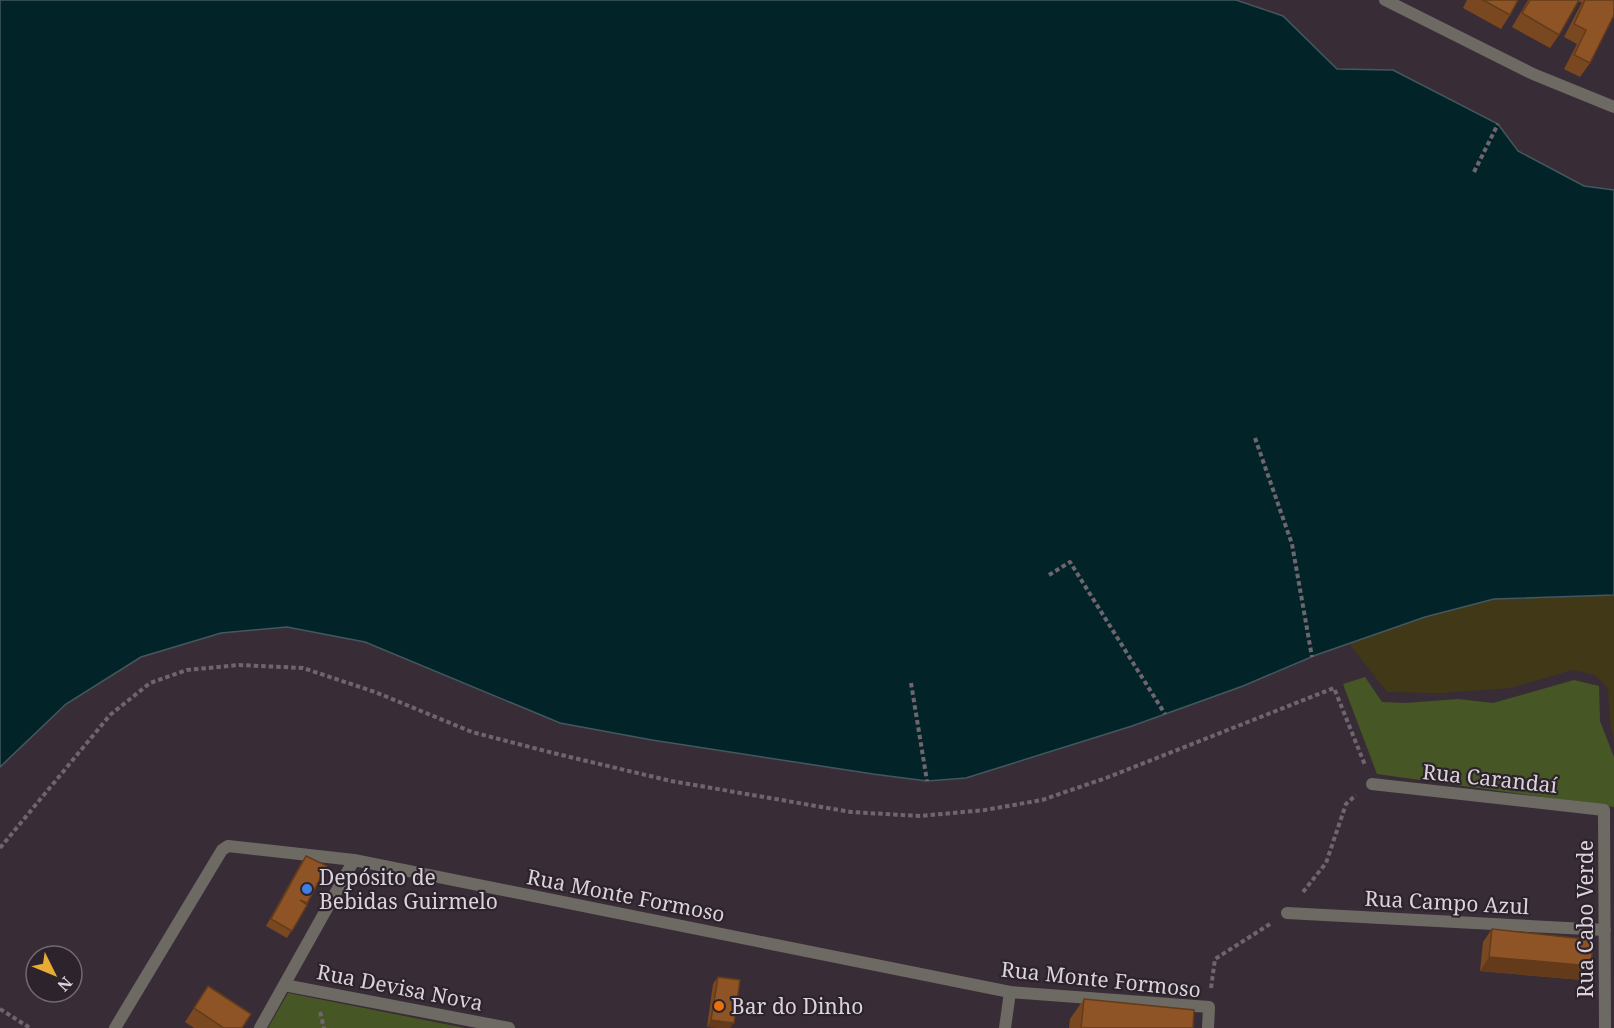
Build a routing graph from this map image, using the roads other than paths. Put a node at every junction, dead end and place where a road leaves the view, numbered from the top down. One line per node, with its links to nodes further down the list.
1 (1385, 0): 2 (street)
2 (1614, 107)
3 (1372, 784): 4 (street, Rua Carandaí)
4 (1604, 810): 7 (street, Rua Cabo Verde)
5 (354, 860): 8 (street); 9 (street, Rua Monte Formoso); 10 (street, Rua Monte Formoso)
6 (1287, 913): 7 (street, Rua Campo Azul)
7 (1605, 930): 15 (street, Rua Cabo Verde)
8 (284, 985): 11 (street); 12 (street, Rua Devisa Nova)
9 (1010, 992): 13 (street); 14 (street, Rua Monte Formoso)
10 (115, 1028)
11 (260, 1028)
12 (509, 1028)
13 (1005, 1028)
14 (1208, 1028)
15 (1605, 1028)

